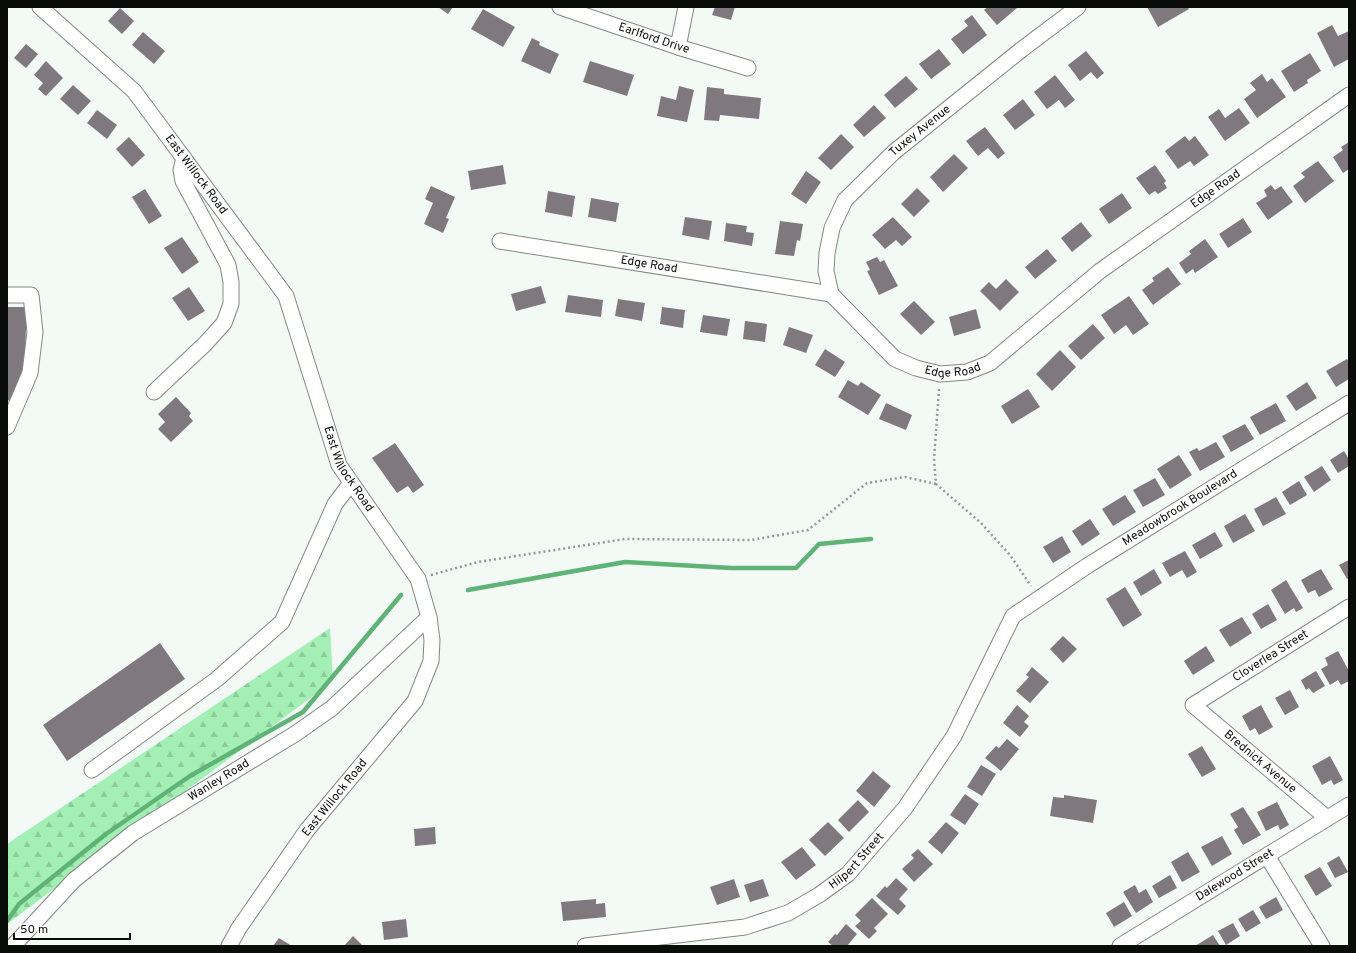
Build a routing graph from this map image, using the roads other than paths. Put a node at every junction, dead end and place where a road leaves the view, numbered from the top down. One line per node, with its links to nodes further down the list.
1 (40, 7): 8 (street, East Willock Road)
2 (560, 7): 5 (street, Earlford Drive)
3 (686, 7): 5 (street)
4 (1078, 7): 10 (street, Tuxey Avenue)
5 (678, 47): 6 (street, Earlford Drive)
6 (748, 68)
7 (1349, 95): 10 (street, Edge Road)
8 (184, 158): 12 (street); 15 (street, East Willock Road)
9 (500, 241): 10 (street, Edge Road)
10 (831, 294)
11 (7, 295): 14 (street)
12 (154, 392)
13 (1349, 403): 17 (street, Meadowbrook Boulevard)
14 (7, 426)
15 (351, 483): 18 (street, East Willock Road); 20 (street)
16 (1349, 607): 19 (street, Cloverlea Street)
17 (1013, 616): 24 (street, Hilpert Street)
18 (429, 617): 25 (street, Wanley Road); 26 (street, East Willock Road)
19 (1193, 705): 22 (street, Brednick Avenue)
20 (92, 770)
21 (1349, 805): 22 (street, Dalewood Street)
22 (1327, 818): 23 (street, Dalewood Street)
23 (1267, 856): 28 (street, Dalewood Street); 29 (street)
24 (655, 942): 27 (street, Hilpert Street)
25 (13, 946)
26 (229, 946)
27 (585, 946)
28 (1120, 946)
29 (1322, 946)

